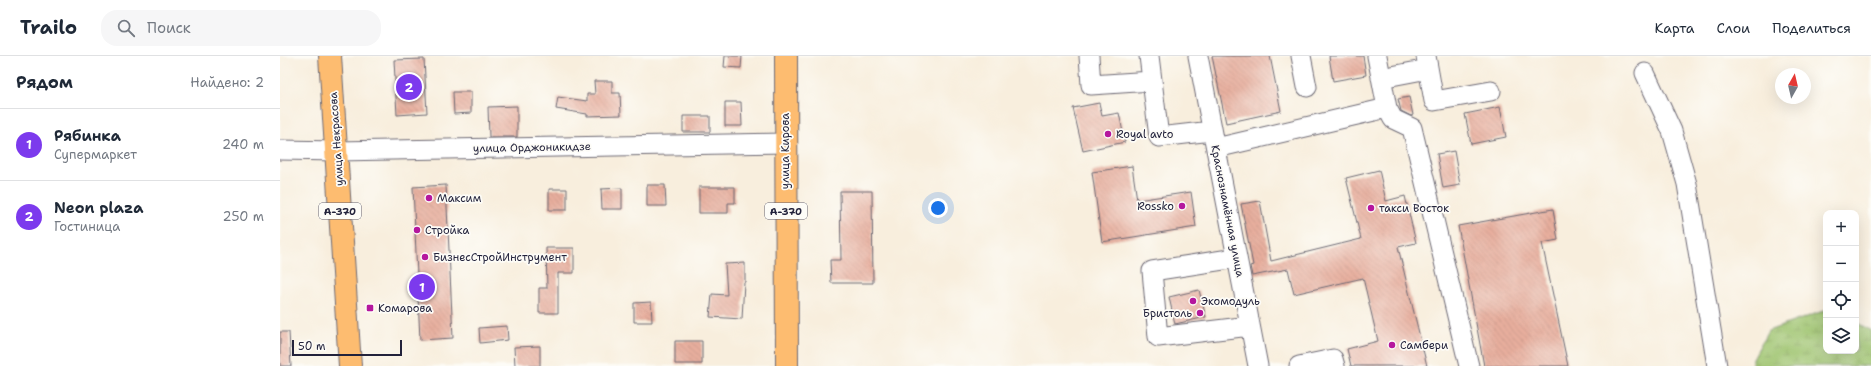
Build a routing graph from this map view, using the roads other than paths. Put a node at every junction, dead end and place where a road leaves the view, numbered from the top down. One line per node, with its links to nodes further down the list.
1 (330, 56): 18 (highway, улица Некрасова / А-370)
2 (786, 56): 16 (highway, улица Кирова / А-370)
3 (1089, 56): 11 (street)
4 (1149, 56): 11 (street)
5 (1198, 56): 15 (street, Краснознамённая улица)
6 (1301, 56): 12 (street)
7 (1377, 56): 10 (street)
8 (1427, 62): 10 (street); 13 (street)
9 (1645, 73): 27 (street)
10 (1380, 78): 14 (street)
11 (1152, 81): 15 (street)
12 (1307, 87)
13 (1491, 90)
14 (1387, 108): 15 (street); 26 (street)
15 (1214, 140): 19 (street, Краснознамённая улица)
16 (785, 143): 18 (street, улица Орджоникидзе); 22 (highway, улица Кирова / А-370)
17 (280, 150): 18 (street, улица Орджоникидзе)
18 (336, 151): 21 (highway, улица Некрасова / А-370)
19 (1236, 258): 20 (street, Краснознамённая улица); 20 (street)
20 (1250, 326): 23 (street, Краснознамённая улица)
21 (350, 366)
22 (787, 366)
23 (1258, 366)
24 (1299, 366): 25 (street)
25 (1335, 366)
26 (1469, 366)
27 (1717, 366)

